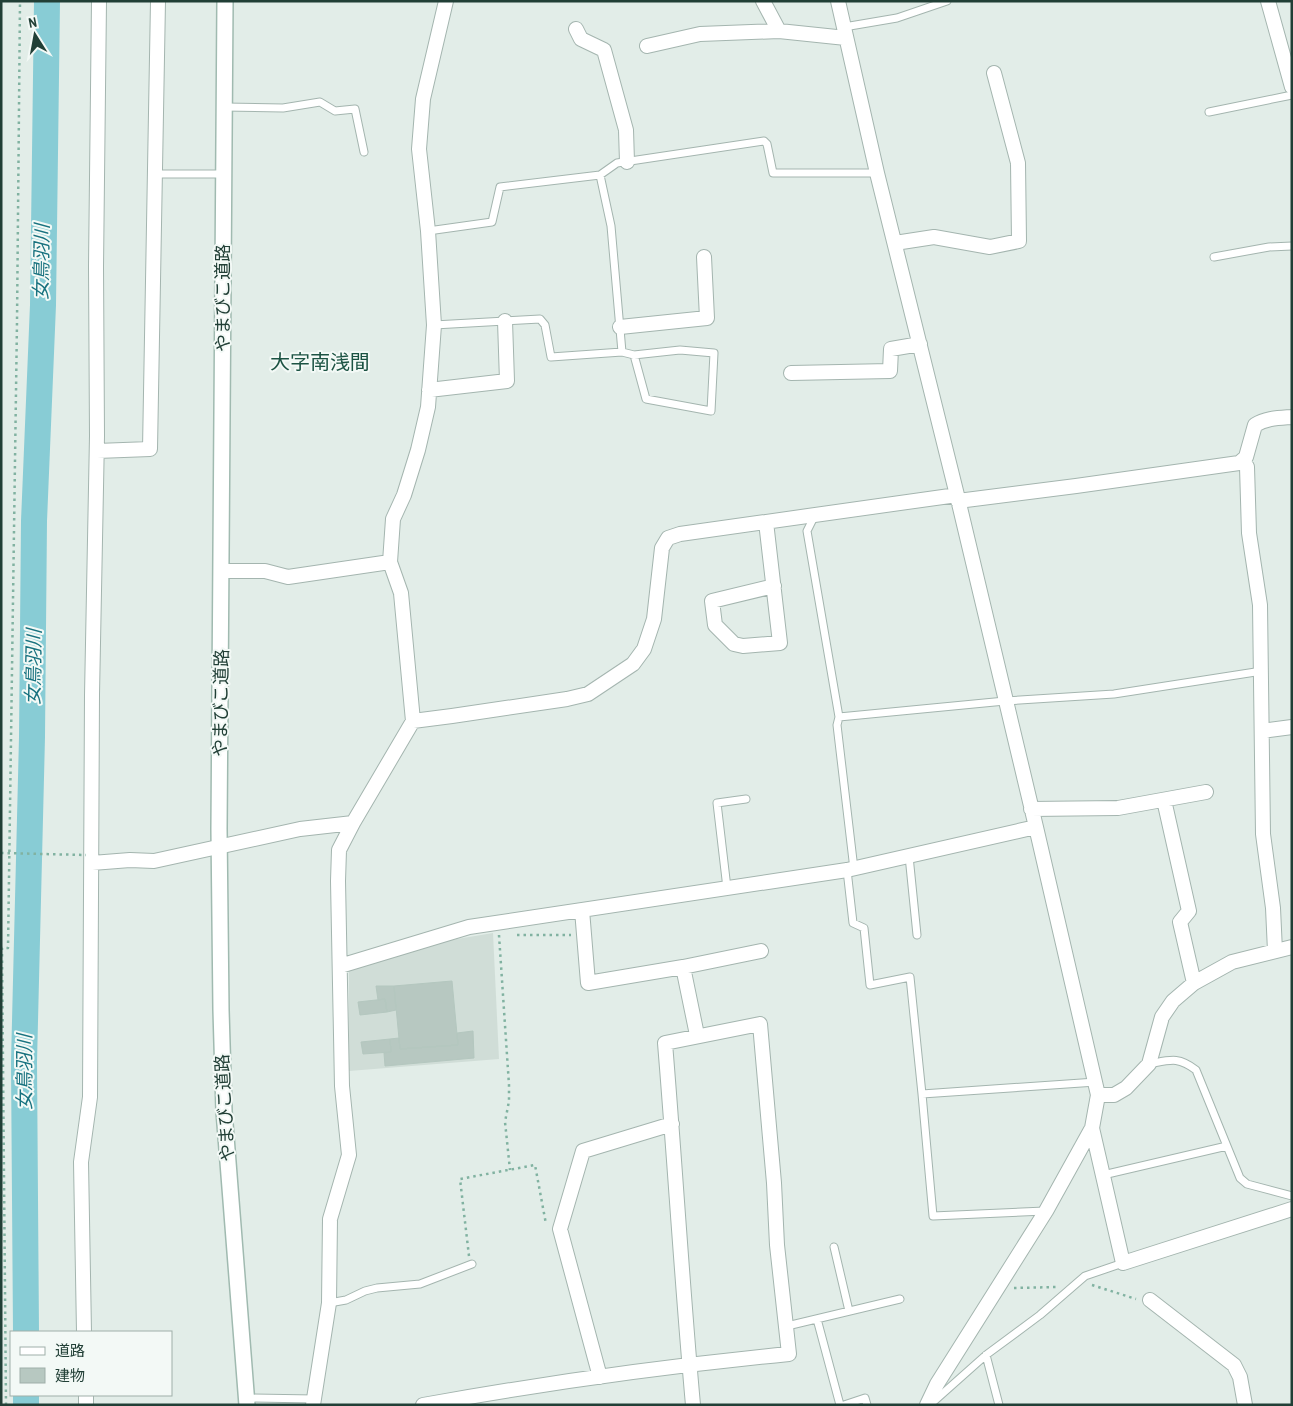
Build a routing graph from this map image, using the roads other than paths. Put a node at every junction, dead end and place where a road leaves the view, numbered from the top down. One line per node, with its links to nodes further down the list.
1 (99, 1): 38 (street)
2 (158, 1): 21 (street)
3 (225, 1): 16 (street, やまびこ道路)
4 (446, 1): 24 (street)
5 (763, 1): 10 (street)
6 (838, 1): 11 (street)
7 (1268, 1): 14 (street)
8 (945, 2): 11 (lane)
9 (576, 30): 19 (street)
10 (779, 32): 11 (street); 12 (street)
11 (845, 33): 20 (street)
12 (647, 46)
13 (994, 73): 25 (street)
14 (1292, 87)
15 (1292, 95): 17 (lane)
16 (224, 107): 18 (lane); 22 (street, やまびこ道路)
17 (1209, 112)
18 (364, 152)
19 (627, 162): 20 (lane); 23 (lane)
20 (877, 173): 25 (street)
21 (156, 174): 22 (lane); 38 (street)
22 (224, 174): 44 (street, やまびこ道路)
23 (600, 175): 24 (lane); 31 (lane)
24 (428, 231): 30 (street)
25 (895, 243): 32 (street)
26 (1292, 246): 28 (lane)
27 (704, 257): 31 (street)
28 (1214, 257)
29 (505, 321): 30 (lane); 33 (lane); 36 (street)
30 (434, 325): 36 (street)
31 (620, 327): 33 (lane)
32 (920, 344): 35 (street); 40 (street)
33 (622, 352): 34 (lane)
34 (634, 356): 34 (lane)
35 (791, 373)
36 (430, 390): 43 (street)
37 (1292, 417): 39 (street)
38 (97, 450): 60 (street)
39 (1243, 460): 40 (street); 46 (street)
40 (958, 498): 41 (street); 47 (street)
41 (816, 514): 42 (street); 48 (lane)
42 (766, 522): 45 (street); 49 (street)
43 (390, 562): 44 (street); 49 (street)
44 (222, 571): 58 (street, やまびこ道路)
45 (774, 586): 45 (street)
46 (1262, 671): 47 (lane); 51 (street)
47 (1005, 701): 48 (lane); 55 (street)
48 (839, 717): 61 (lane)
49 (413, 721): 56 (street)
50 (1292, 727): 51 (street)
51 (1262, 731): 66 (street)
52 (1206, 792): 54 (street)
53 (746, 799): 62 (lane)
54 (1164, 800): 55 (street); 70 (street)
55 (1031, 809): 57 (street)
56 (353, 823): 58 (street); 68 (street)
57 (1036, 827): 59 (street); 73 (street)
58 (219, 848): 60 (street); 95 (street, やまびこ道路)
59 (909, 856): 61 (street); 64 (lane)
60 (89, 859): 91 (street)
61 (850, 869): 62 (street); 74 (lane)
62 (728, 888): 63 (street)
63 (582, 910): 68 (street); 69 (street)
64 (918, 935)
65 (1292, 947): 66 (street)
66 (1274, 950): 70 (street)
67 (761, 951): 69 (street)
68 (340, 966): 87 (street)
69 (683, 967): 71 (street)
70 (1194, 983): 72 (street)
71 (697, 1035): 75 (street); 90 (street)
72 (1149, 1064): 73 (street); 77 (lane)
73 (1097, 1088): 74 (lane); 76 (street)
74 (922, 1094): 81 (lane)
75 (672, 1124): 93 (street); 94 (street)
76 (1092, 1128): 78 (street); 81 (street)
77 (1227, 1146): 78 (lane); 79 (lane)
78 (1103, 1175): 83 (street)
79 (1292, 1196)
80 (1292, 1209): 83 (street)
81 (1046, 1211): 102 (street)
82 (834, 1247): 88 (lane)
83 (1123, 1263): 92 (lane)
84 (471, 1264): 87 (lane)
85 (900, 1299): 88 (lane)
86 (1150, 1300): 104 (street)
87 (329, 1303): 96 (street)
88 (849, 1311): 89 (lane)
89 (817, 1319): 90 (lane); 99 (lane)
90 (787, 1326): 93 (street)
91 (84, 1331)
92 (986, 1355): 102 (lane); 103 (lane)
93 (689, 1364): 94 (street); 98 (street)
94 (600, 1377): 97 (street)
95 (247, 1401): 96 (lane)
96 (313, 1402)
97 (424, 1405)
98 (693, 1405)
99 (840, 1405)
100 (844, 1405): 101 (lane)
101 (867, 1405)
102 (928, 1405)
103 (999, 1405)
104 (1244, 1405)

